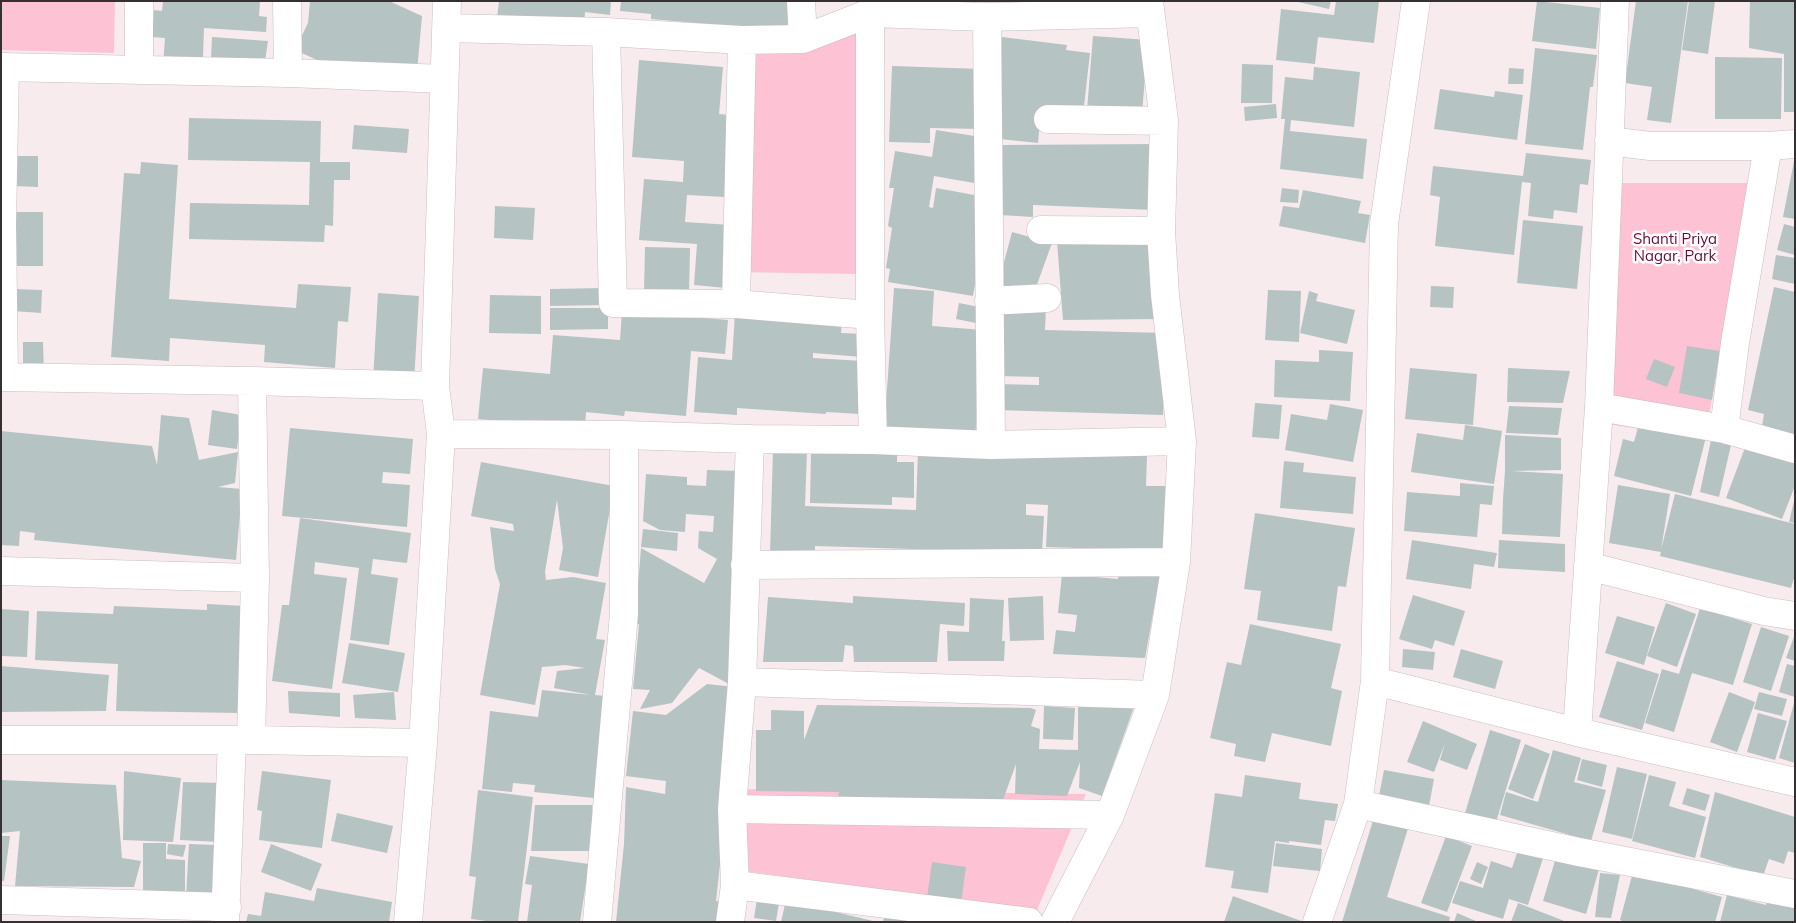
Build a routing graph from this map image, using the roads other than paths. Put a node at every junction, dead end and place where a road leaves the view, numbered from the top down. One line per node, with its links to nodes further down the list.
1 (139, 1): 15 (street)
2 (287, 1): 16 (street)
3 (447, 1): 10 (street)
4 (801, 1): 12 (street)
5 (1416, 1): 47 (street)
6 (1615, 1): 20 (street)
7 (1150, 7): 9 (street); 19 (street)
8 (878, 9): 9 (street); 12 (street); 28 (street)
9 (987, 17): 26 (street)
10 (447, 28): 11 (street); 17 (street)
11 (606, 32): 13 (street); 27 (street)
12 (803, 39): 13 (street)
13 (742, 40): 27 (street)
14 (3, 67): 15 (street); 22 (street)
15 (139, 70): 16 (street)
16 (288, 73): 17 (street)
17 (444, 79): 31 (street)
18 (1048, 119): 19 (street)
19 (1164, 121): 24 (street)
20 (1609, 142): 21 (street); 32 (street)
21 (1782, 145): 33 (street)
22 (1, 224): 29 (street)
23 (1042, 230): 24 (street)
24 (1160, 231): 38 (street)
25 (1047, 298): 26 (street)
26 (989, 301): 39 (street)
27 (736, 304): 28 (street)
28 (870, 315): 37 (street)
29 (2, 377): 30 (street)
30 (252, 381): 31 (street); 45 (street)
31 (435, 386): 34 (street)
32 (1599, 408): 33 (street); 43 (street)
33 (1724, 429): 40 (street)
34 (441, 434): 35 (street); 53 (street)
35 (624, 435): 36 (street); 65 (street)
36 (750, 439): 37 (street); 42 (street)
37 (873, 440): 39 (street)
38 (1182, 441): 39 (street); 41 (street)
39 (991, 445)
40 (1795, 449)
41 (1176, 562): 42 (street); 49 (street)
42 (745, 565): 48 (street)
43 (1588, 566): 46 (street); 50 (street)
44 (1, 571): 45 (street)
45 (255, 578): 52 (street)
46 (1795, 616)
47 (1375, 681): 50 (street); 55 (street)
48 (742, 682): 49 (street); 56 (street)
49 (1155, 695): 57 (street)
50 (1577, 732): 54 (street)
51 (1, 740): 52 (street)
52 (242, 740): 53 (street); 63 (street)
53 (423, 743): 64 (street)
54 (1795, 782)
55 (1358, 804): 59 (street); 69 (street)
56 (732, 809): 57 (street); 58 (street)
57 (1110, 815): 68 (street)
58 (735, 885): 66 (street); 67 (street)
59 (1795, 894)
60 (1, 900): 61 (street)
61 (35, 912): 62 (street)
62 (114, 912): 63 (street)
63 (226, 915)
64 (408, 922)
65 (597, 922)
66 (730, 922)
67 (1029, 922)
68 (1055, 922)
69 (1317, 922)

